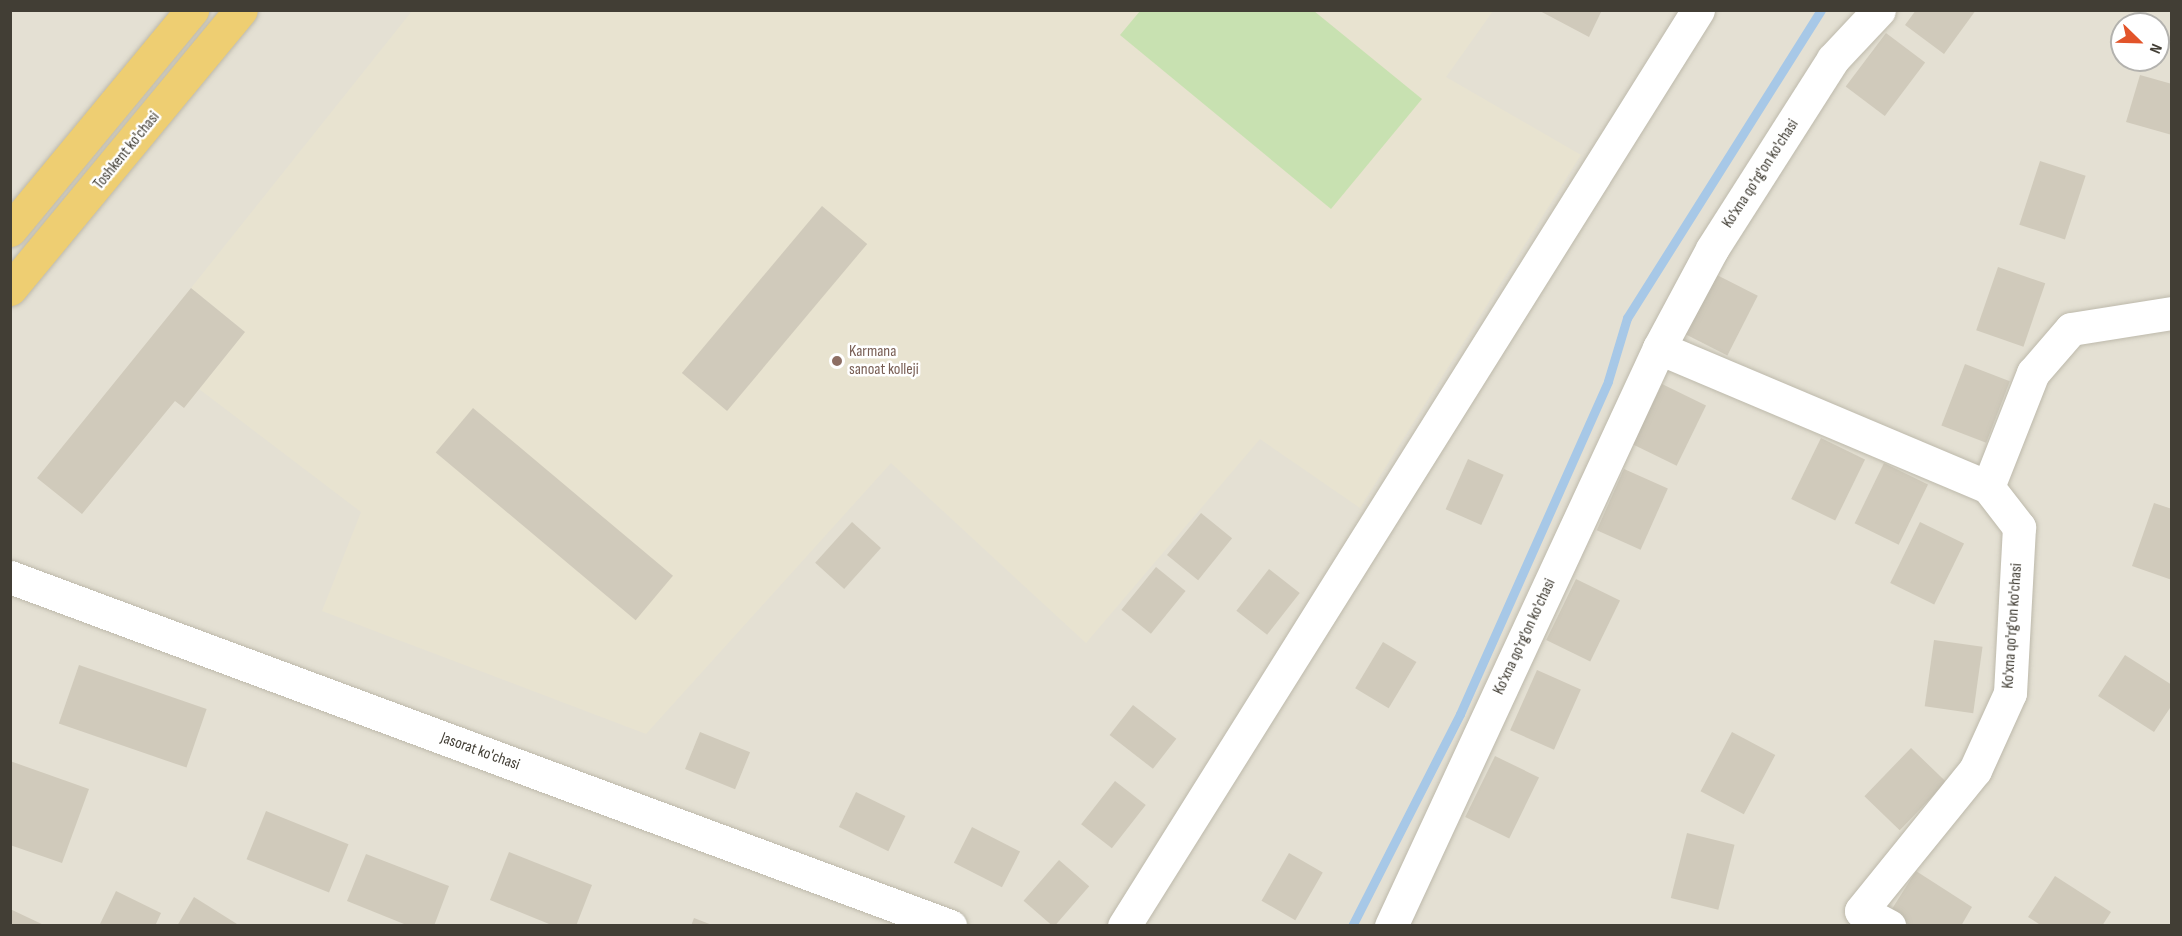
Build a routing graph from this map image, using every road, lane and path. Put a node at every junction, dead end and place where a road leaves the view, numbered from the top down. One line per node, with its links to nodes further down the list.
1 (192, 10): 5 (highway)
2 (241, 10): 6 (highway, Toshkent ko'chasi)
3 (1698, 10): 12 (street)
4 (1879, 10): 8 (street, Ko'xna qo'rg'on ko'chasi)
5 (10, 230)
6 (10, 289)
7 (2172, 313): 9 (street)
8 (1659, 348): 9 (street, Ko'xna qo'rg'on ko'chasi); 13 (street, Ko'xna qo'rg'on ko'chasi)
9 (1988, 487): 14 (street, Ko'xna qo'rg'on ko'chasi)
10 (10, 577): 11 (street, Jasorat ko'chasi)
11 (950, 926)
12 (1124, 926)
13 (1391, 926)
14 (1889, 926)

